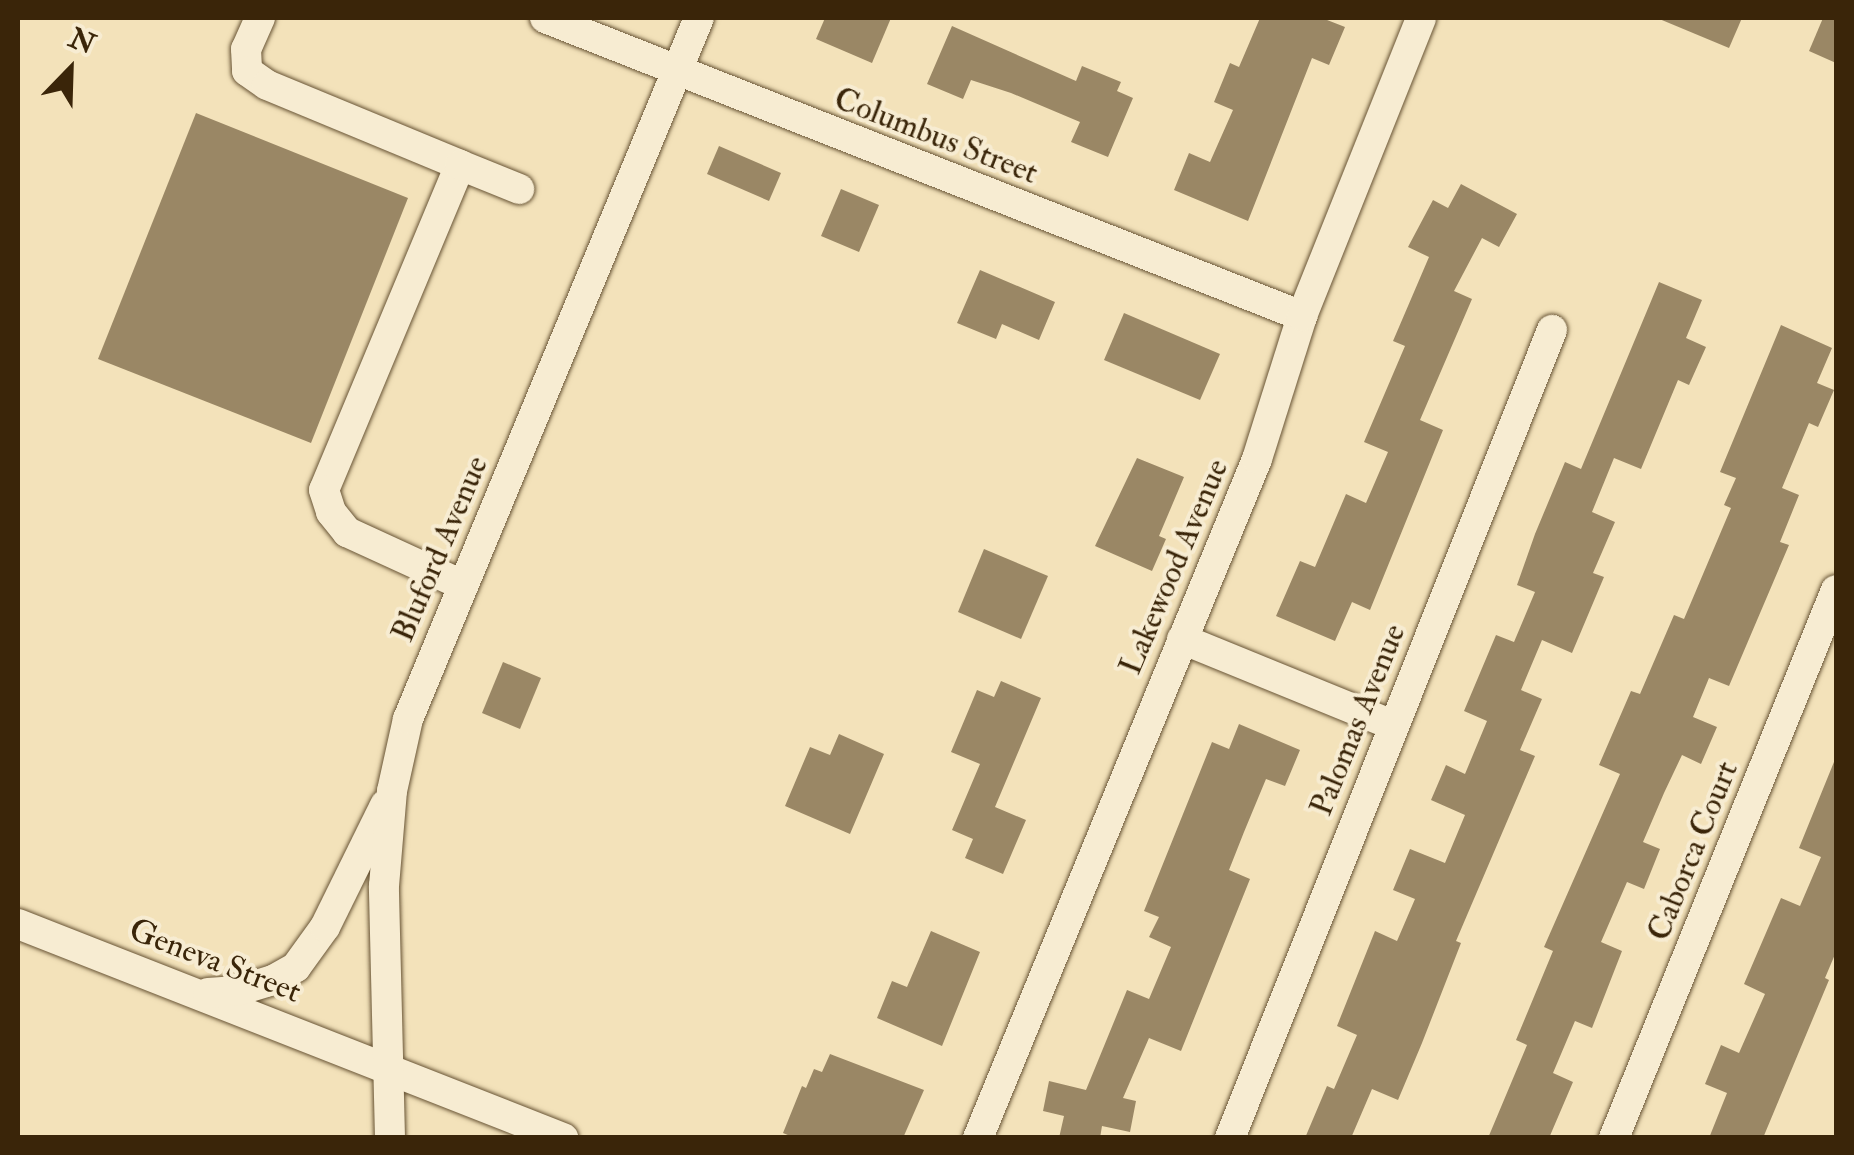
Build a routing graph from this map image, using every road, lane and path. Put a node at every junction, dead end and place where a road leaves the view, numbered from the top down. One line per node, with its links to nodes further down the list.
1 (260, 18): 6 (street)
2 (546, 18): 5 (street, Columbus Street)
3 (699, 18): 5 (street, Bluford Avenue)
4 (1421, 18): 8 (street, Lakewood Avenue)
5 (676, 73): 8 (street, Columbus Street); 10 (street, Bluford Avenue)
6 (460, 165): 7 (street); 10 (street)
7 (519, 189)
8 (1302, 316): 12 (street, Lakewood Avenue)
9 (1552, 330): 13 (street, Palomas Avenue)
10 (463, 585): 14 (street, Bluford Avenue)
11 (1836, 590): 22 (street, Caborca Court)
12 (1182, 639): 13 (street); 20 (street, Lakewood Avenue)
13 (1393, 725): 21 (street, Palomas Avenue)
14 (392, 791): 16 (street); 17 (street, Bluford Avenue)
15 (18, 924): 16 (street, Geneva Street)
16 (205, 994): 17 (street, Geneva Street)
17 (386, 1065): 18 (street, Geneva Street); 19 (street, Bluford Avenue)
18 (545, 1134)
19 (390, 1138)
20 (978, 1138)
21 (1230, 1138)
22 (1614, 1138)

